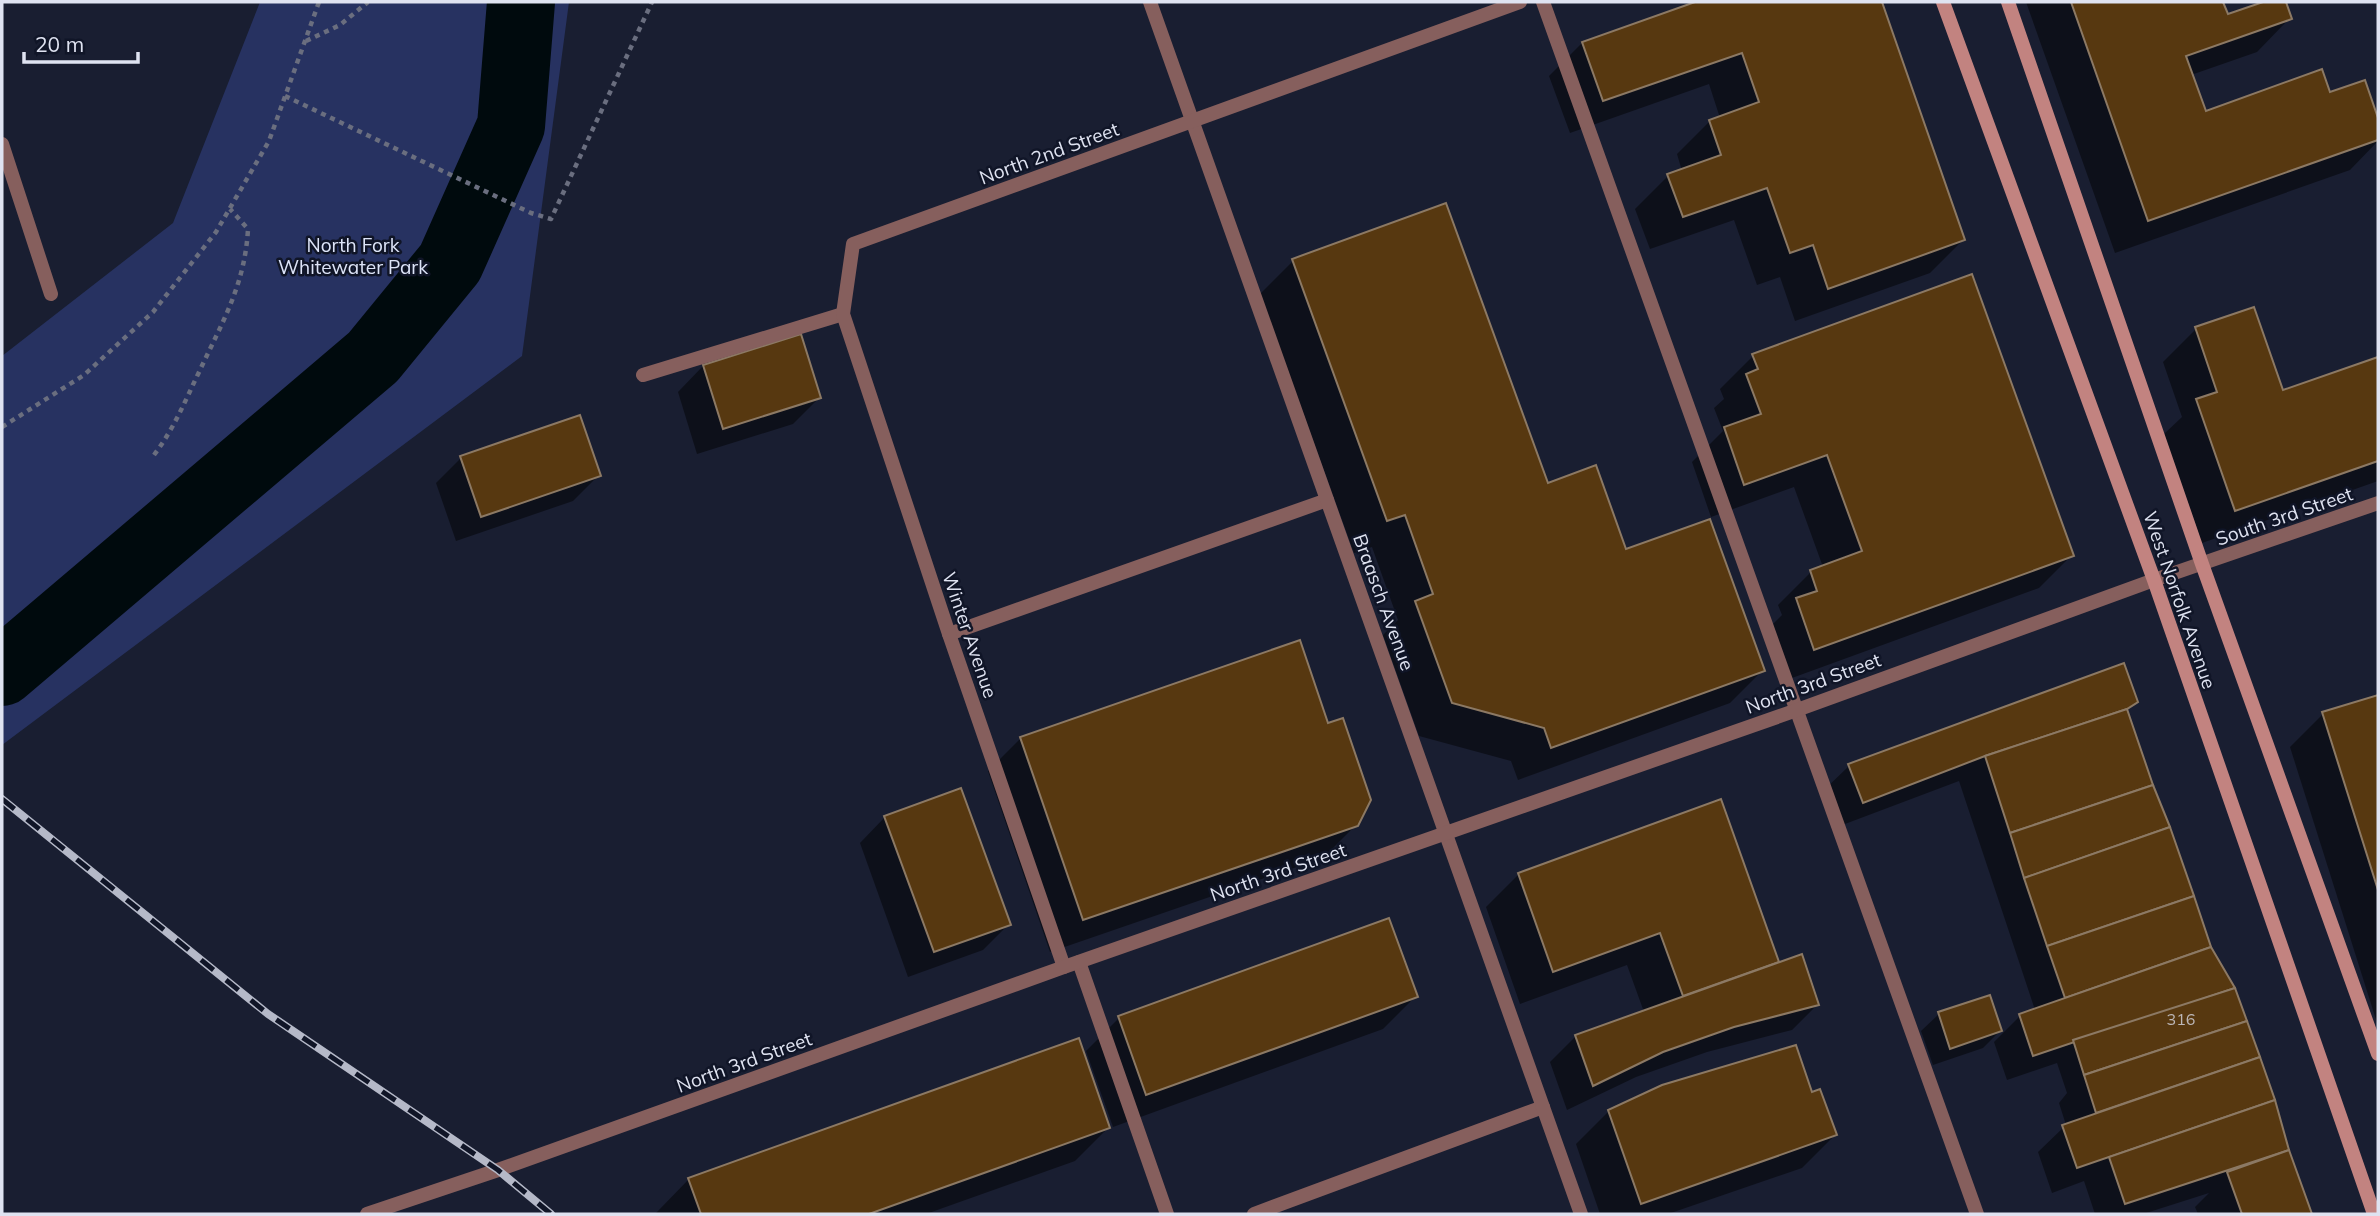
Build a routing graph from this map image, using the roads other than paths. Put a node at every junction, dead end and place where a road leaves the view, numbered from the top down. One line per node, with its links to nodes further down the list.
1 (1150, 2): 6 (street, Braasch Avenue)
2 (1520, 2): 6 (street, North 2nd Street)
3 (1543, 2): 16 (street)
4 (1943, 2): 14 (main road, West Norfolk Avenue)
5 (2008, 2): 13 (main road, West Norfolk Avenue)
6 (1193, 121): 9 (street, North 2nd Street); 11 (street, Braasch Avenue)
7 (2, 144): 8 (street)
8 (51, 294)
9 (843, 314): 10 (street); 15 (street, Winter Avenue)
10 (643, 375)
11 (1327, 500): 15 (street); 17 (street, Braasch Avenue)
12 (2378, 503): 13 (street, South 3rd Street)
13 (2202, 564): 14 (street, North 3rd Street); 20 (main road, West Norfolk Avenue)
14 (2154, 580): 16 (street, North 3rd Street); 27 (main road, West Norfolk Avenue)
15 (949, 634): 19 (street, Winter Avenue)
16 (1797, 710): 17 (street, North 3rd Street); 26 (street)
17 (1446, 834): 18 (street, North 3rd Street); 21 (street, Braasch Avenue)
18 (1079, 962): 19 (street, North 3rd Street); 23 (street)
19 (1064, 967): 22 (street, North 3rd Street)
20 (2378, 1054)
21 (1543, 1107): 24 (street); 25 (street, Braasch Avenue)
22 (367, 1214)
23 (1167, 1214)
24 (1254, 1214)
25 (1581, 1214)
26 (1977, 1214)
27 (2374, 1214)

